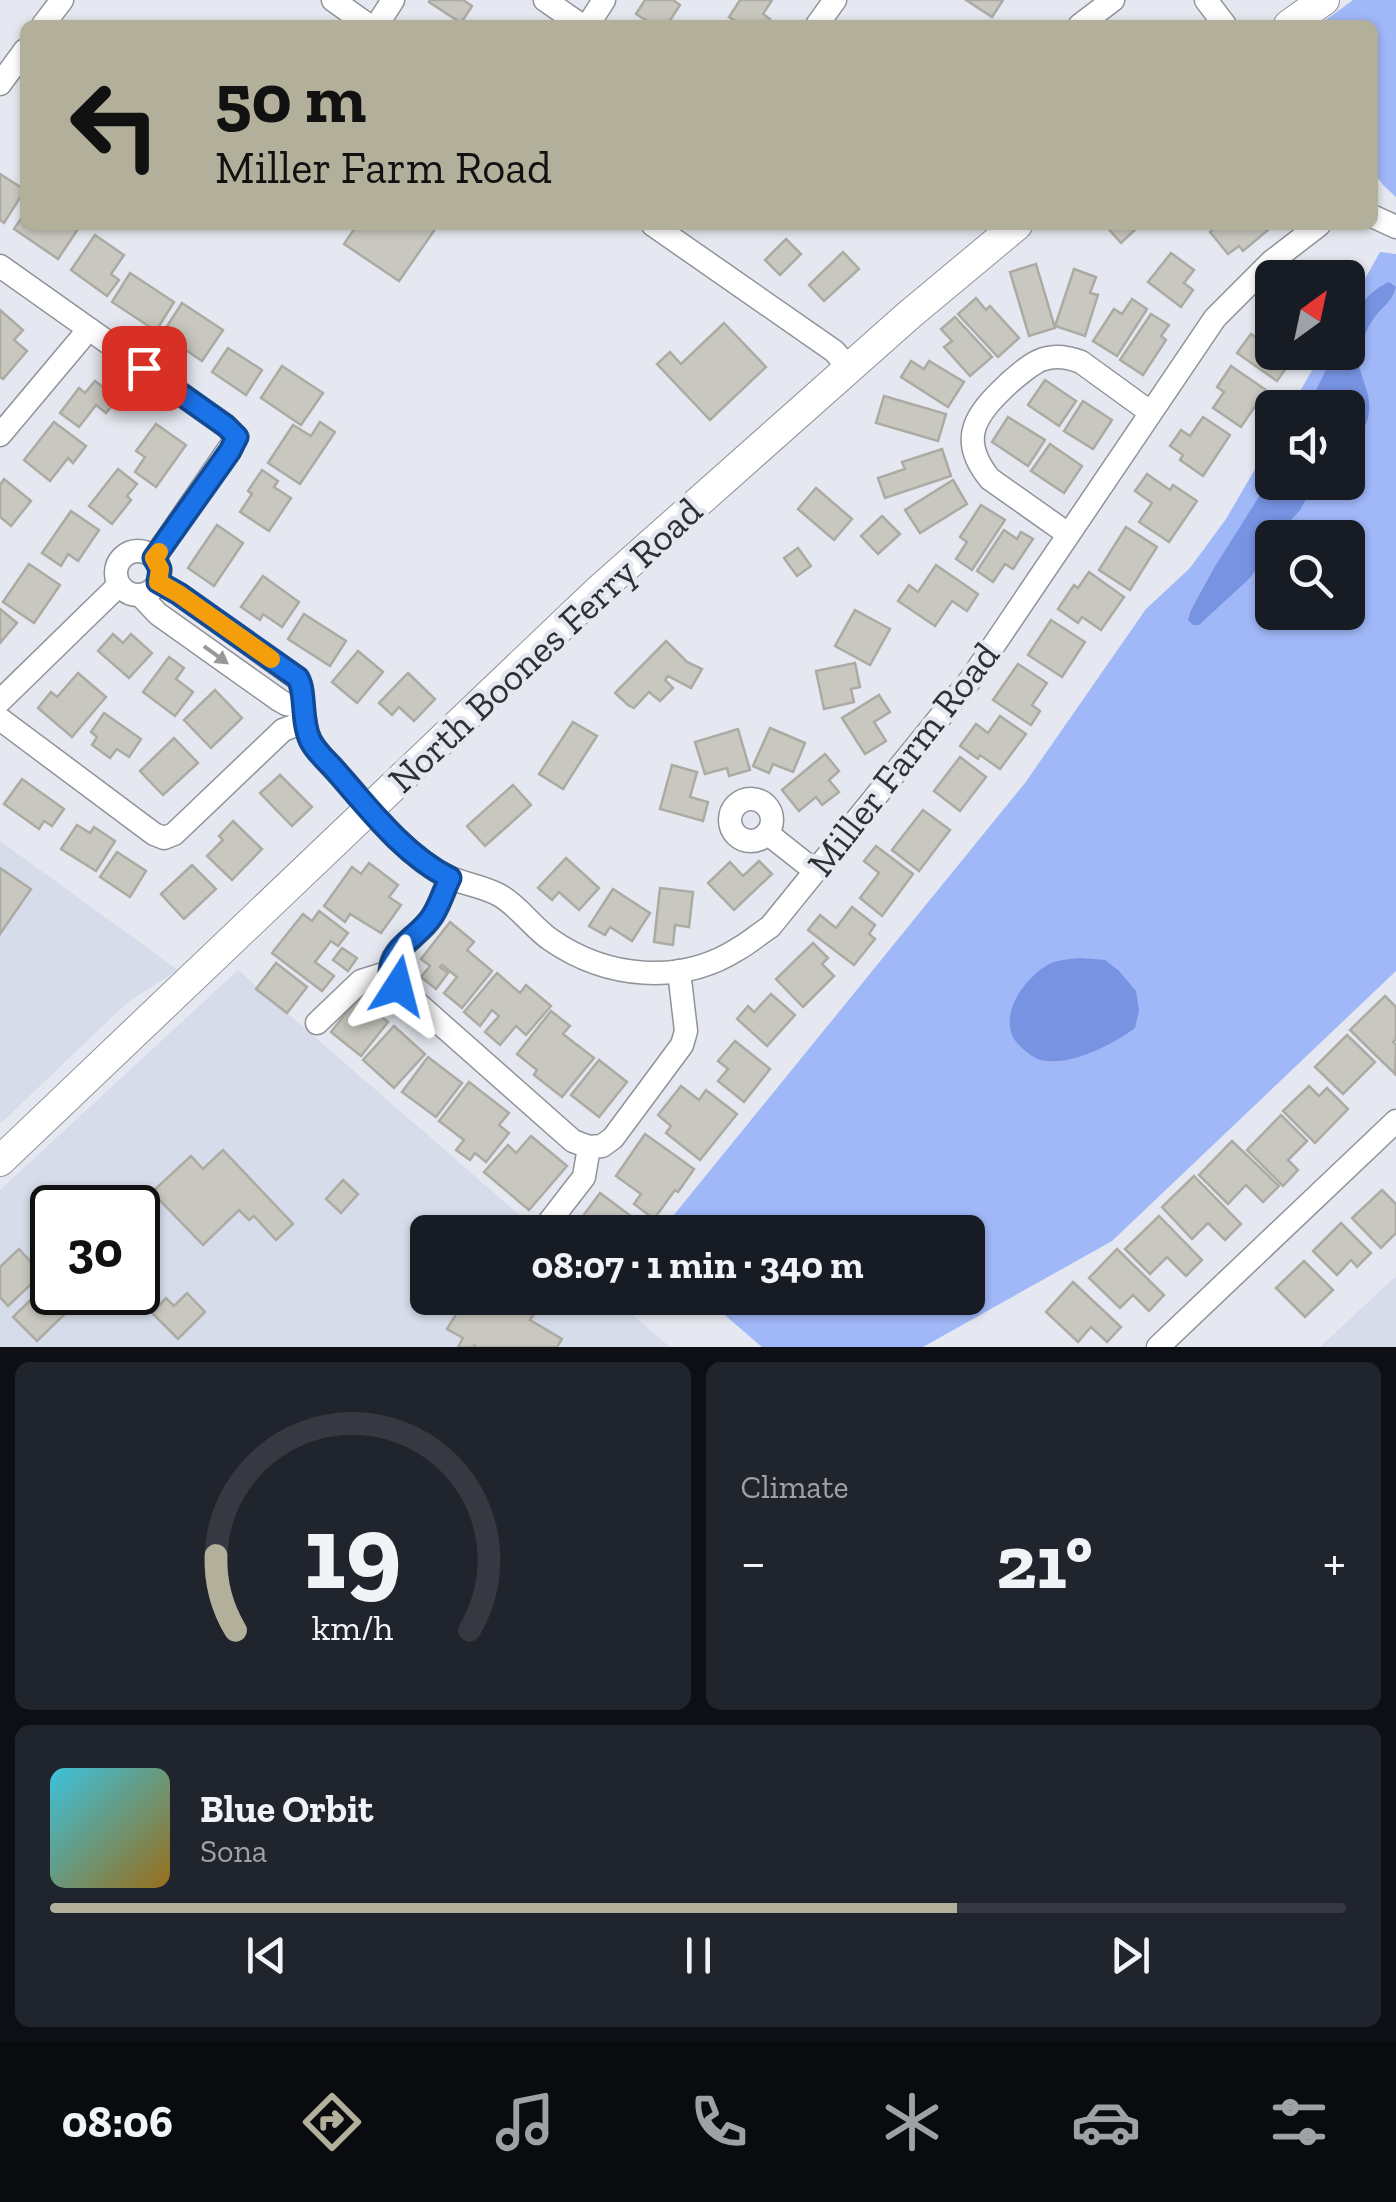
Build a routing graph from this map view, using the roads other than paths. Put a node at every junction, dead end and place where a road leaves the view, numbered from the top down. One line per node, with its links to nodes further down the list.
1 (62, 0): 8 (street)
2 (333, 0): 9 (street)
3 (545, 0): 10 (street)
4 (604, 0): 11 (street)
5 (1113, 0): 12 (street)
6 (1206, 0): 13 (street)
7 (1324, 0): 14 (main road)
8 (47, 20)
9 (361, 20)
10 (576, 20)
11 (588, 20)
12 (1087, 20)
13 (1221, 20)
14 (1296, 20)
15 (20, 57): 16 (street)
16 (0, 84)
17 (660, 230): 22 (street)
18 (1010, 230): 22 (main road, North Boones Ferry Road)
19 (1313, 230): 23 (street, Miller Farm Road)
20 (0, 266): 21 (street)
21 (89, 329): 24 (street); 26 (street)
22 (849, 368): 31 (main road, North Boones Ferry Road)
23 (1150, 412): 25 (street, Miller Farm Road); 25 (street)
24 (0, 435)
25 (1068, 534): 33 (street, Miller Farm Road)
26 (154, 558): 27 (street); 27 (street)
27 (139, 587): 28 (street); 29 (street)
28 (0, 701)
29 (303, 714): 30 (street); 31 (street, Miller Farm Road)
30 (0, 720)
31 (370, 808): 34 (street, Miller Farm Road); 40 (main road, North Boones Ferry Road)
32 (767, 833): 33 (street)
33 (815, 870): 36 (street, Miller Farm Road)
34 (450, 878): 35 (street); 36 (street, Miller Farm Road)
35 (390, 972): 37 (street); 39 (street)
36 (679, 972): 39 (street)
37 (317, 1023)
38 (1396, 1121): 42 (street)
39 (588, 1147): 41 (street)
40 (0, 1161)
41 (555, 1215)
42 (1158, 1347)

